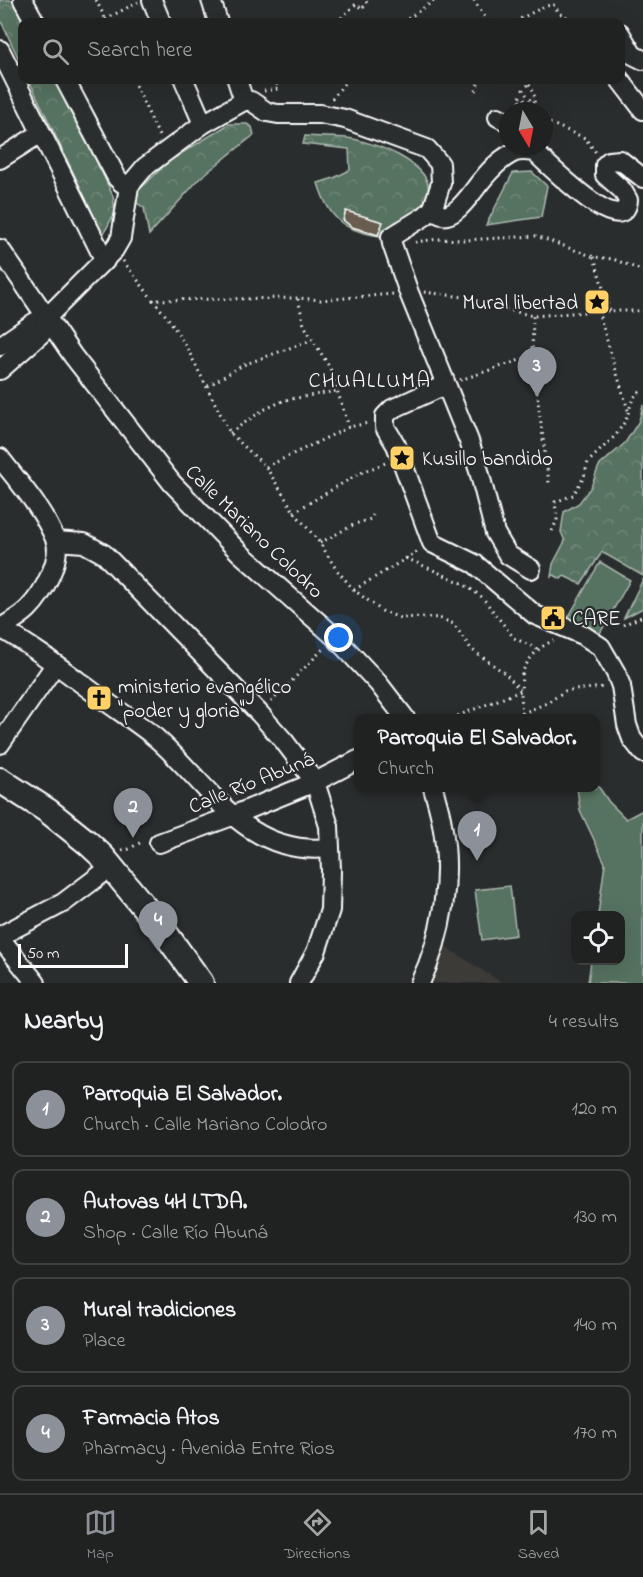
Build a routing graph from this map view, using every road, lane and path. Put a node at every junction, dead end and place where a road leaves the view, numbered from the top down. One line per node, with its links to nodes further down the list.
1 (23, 0): 11 (street)
2 (96, 0): 12 (path)
3 (143, 0): 13 (path)
4 (152, 0): 14 (street)
5 (211, 0): 15 (street)
6 (353, 0): 10 (path)
7 (365, 0): 10 (path)
8 (435, 0): 17 (path)
9 (474, 0): 18 (path)
10 (356, 4): 16 (path)
11 (33, 18)
12 (105, 18)
13 (111, 18)
14 (159, 18)
15 (217, 18)
16 (341, 18)
17 (409, 18)
18 (485, 18)
19 (522, 18): 20 (path)
20 (568, 18)
21 (625, 40): 23 (street)
22 (0, 50): 42 (street)
23 (643, 60)
24 (67, 84): 49 (street)
25 (135, 84): 43 (path)
26 (186, 84): 40 (street)
27 (238, 84): 33 (street)
28 (344, 84): 39 (path)
29 (478, 84): 32 (path)
30 (529, 84): 36 (path); 37 (path)
31 (623, 84): 38 (street)
32 (476, 91)
33 (244, 101): 39 (street); 40 (street)
34 (521, 102): 35 (path)
35 (527, 102)
36 (530, 102)
37 (534, 102)
38 (643, 110)
39 (320, 114): 50 (street)
40 (203, 124): 43 (street)
41 (553, 124): 47 (path)
42 (41, 133): 46 (street); 53 (street)
43 (166, 150): 49 (street)
44 (508, 156): 50 (street)
45 (538, 156): 47 (street)
46 (0, 159)
47 (605, 165): 48 (street)
48 (643, 178)
49 (129, 186): 53 (street)
50 (433, 208): 51 (street)
51 (392, 244): 54 (path); 56 (street)
52 (0, 249): 63 (street, Calle Mariano Colodro)
53 (110, 256): 58 (path); 63 (street)
54 (594, 257): 55 (path); 61 (path)
55 (643, 271)
56 (409, 293): 57 (path); 62 (path); 68 (street)
57 (298, 298): 58 (path); 64 (path)
58 (153, 300): 69 (path)
59 (598, 311): 61 (path); 62 (path); 72 (path)
60 (643, 311): 61 (path)
61 (610, 312)
62 (532, 316): 66 (path)
63 (47, 317): 65 (street); 67 (street); 93 (street, Calle Mariano Colodro)
64 (312, 340): 69 (path); 71 (path)
65 (0, 346)
66 (532, 356): 68 (path); 79 (path)
67 (0, 370)
68 (445, 384): 73 (street); 87 (street)
69 (207, 386): 75 (path)
70 (643, 389): 72 (path)
71 (337, 391): 74 (path); 75 (path)
72 (628, 411): 82 (path)
73 (385, 419): 74 (path); 77 (street)
74 (349, 427): 78 (path)
75 (230, 433): 78 (path)
76 (0, 458): 83 (street)
77 (400, 458): 80 (path); 85 (street)
78 (266, 467): 80 (path)
79 (549, 483)
80 (294, 512): 84 (path)
81 (373, 515): 84 (path)
82 (552, 531)
83 (56, 541): 91 (street); 98 (street)
84 (320, 543): 88 (path)
85 (432, 543): 86 (path); 92 (street)
86 (406, 558): 88 (path); 94 (path)
87 (531, 569)
88 (354, 590): 97 (path)
89 (643, 616): 90 (path)
90 (623, 625)
91 (1, 628): 95 (street)
92 (583, 635): 94 (path); 96 (street)
93 (335, 637): 98 (path); 99 (street, Calle Mariano Colodro)
94 (539, 650): 97 (path)
95 (56, 665): 102 (street); 108 (street)
96 (621, 686): 101 (path); 103 (street)
97 (521, 691): 100 (path); 101 (path)
98 (259, 713): 106 (street)
99 (402, 714)
100 (462, 714)
101 (522, 714)
102 (0, 744)
103 (643, 753)
104 (354, 762): 106 (street, Calle Río Abuná)
105 (0, 780): 111 (main road)
106 (315, 782): 108 (street, Calle Río Abuná); 110 (street)
107 (434, 792): 116 (street)
108 (232, 816): 109 (street, Calle Río Abuná); 110 (street)
109 (150, 842): 111 (path)
110 (329, 848): 115 (street)
111 (114, 859): 112 (street); 114 (main road)
112 (0, 937): 113 (street)
113 (36, 983)
114 (201, 983)
115 (299, 983)
116 (420, 983)

